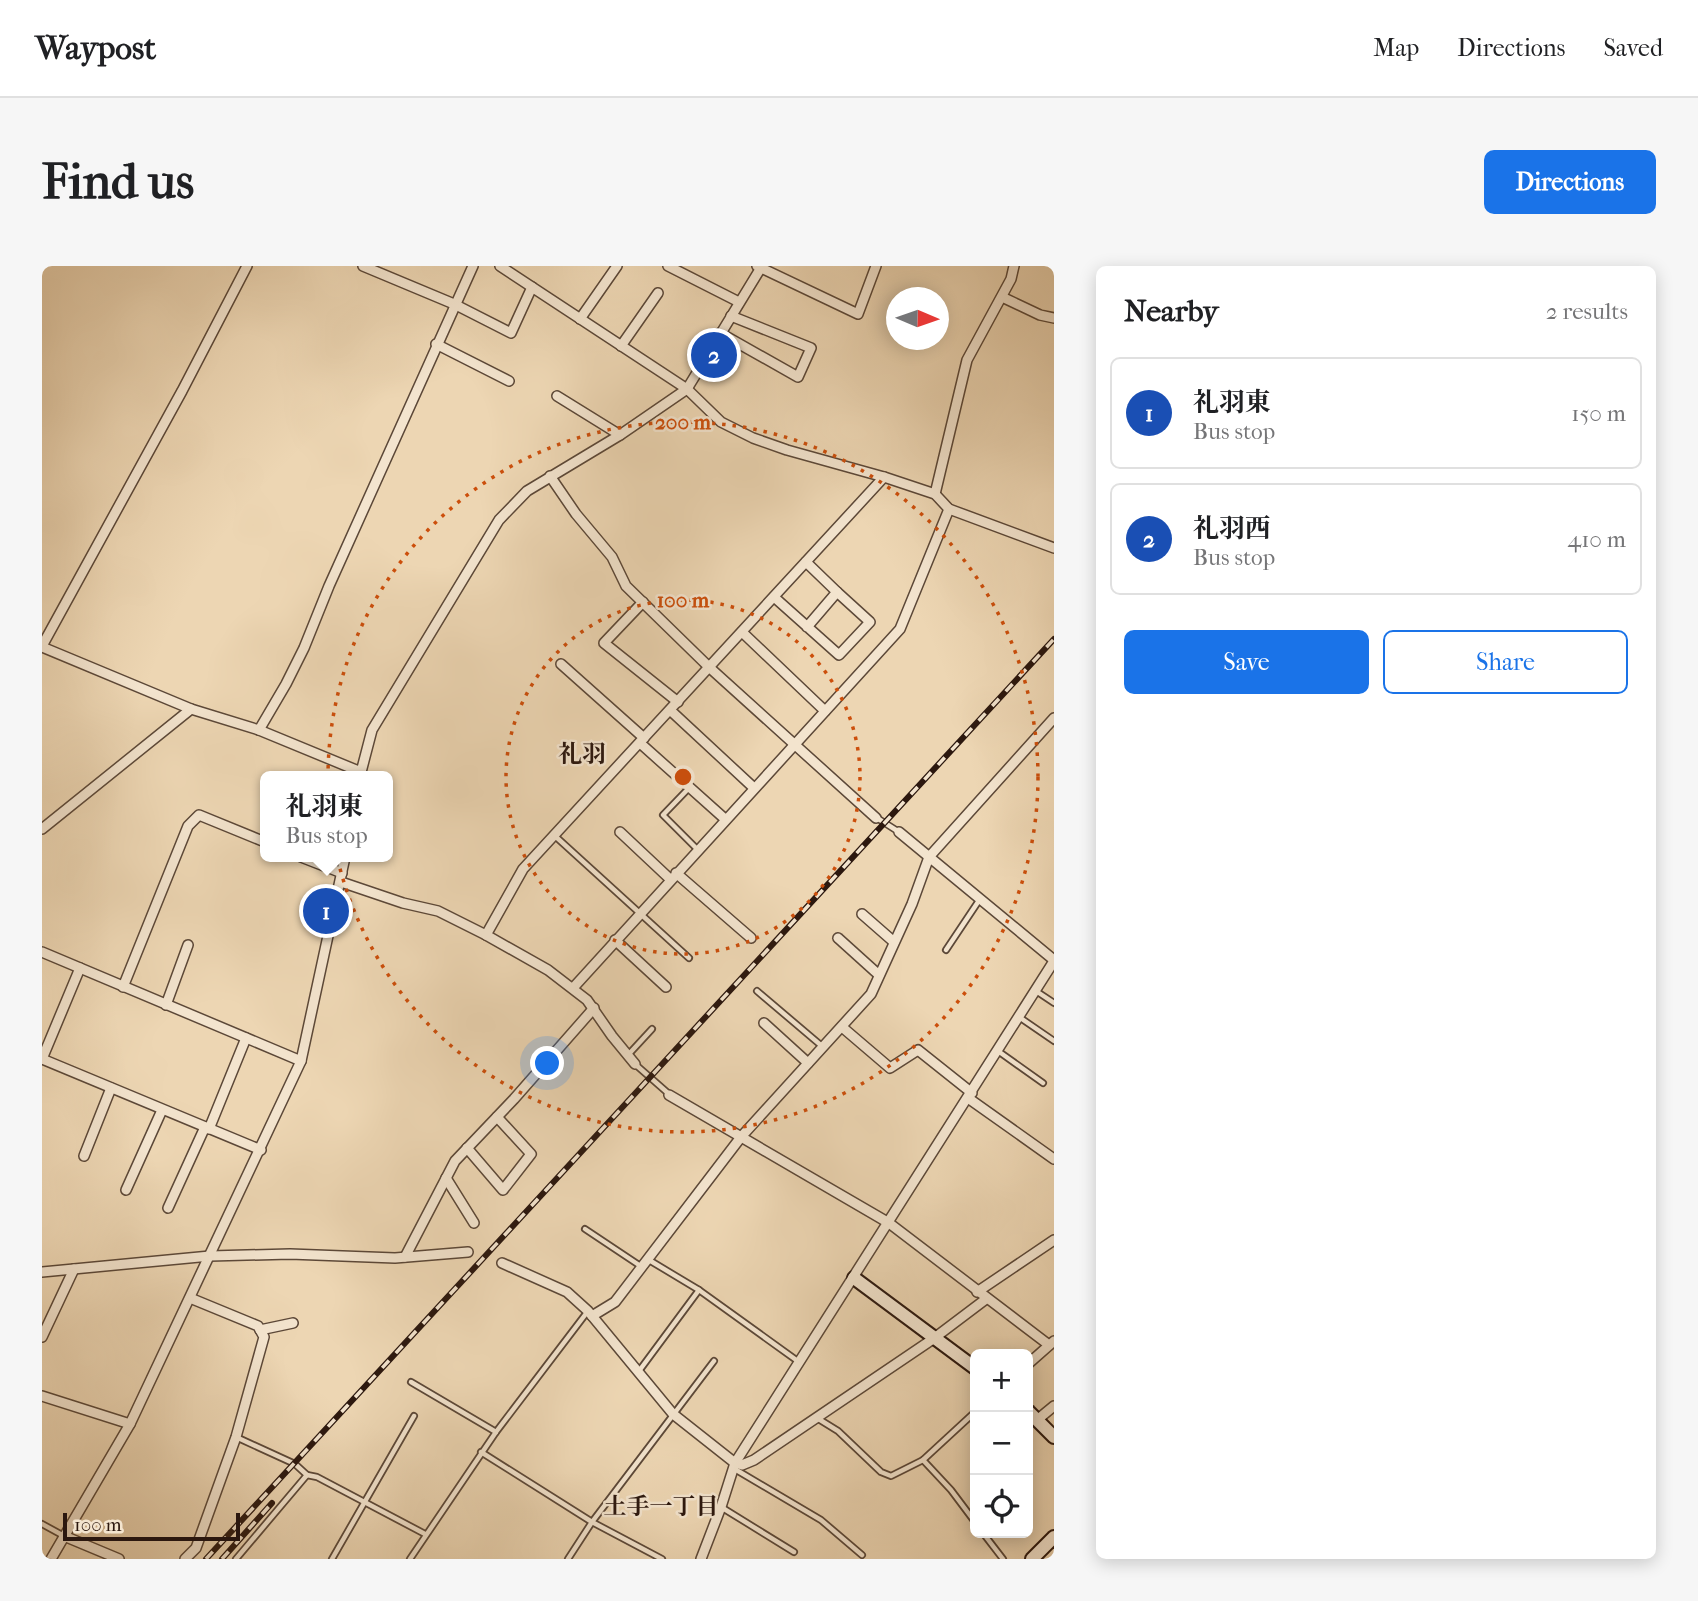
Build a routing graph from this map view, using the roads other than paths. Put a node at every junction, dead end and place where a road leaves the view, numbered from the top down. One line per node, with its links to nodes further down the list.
1 (247, 266): 36 (street)
2 (363, 266): 14 (street)
3 (473, 266): 14 (street)
4 (500, 266): 10 (street)
5 (617, 266): 17 (street)
6 (668, 266): 13 (street)
7 (876, 266): 9 (street)
8 (1014, 266): 12 (street)
9 (760, 267): 13 (street)
10 (532, 287): 14 (street); 17 (street)
11 (658, 293): 20 (street)
12 (1002, 297): 16 (street); 27 (street)
13 (739, 302): 15 (street)
14 (454, 304): 19 (street)
15 (730, 316): 18 (street); 18 (street)
16 (1054, 318)
17 (580, 319): 20 (street)
18 (720, 332): 22 (street)
19 (436, 344): 21 (street); 44 (street)
20 (621, 346): 22 (street)
21 (509, 382)
22 (687, 389): 24 (street); 26 (street)
23 (557, 396): 24 (street)
24 (620, 435): 25 (street)
25 (550, 476): 33 (street); 48 (street)
26 (884, 477): 27 (street); 30 (street)
27 (935, 494): 28 (street)
28 (949, 509): 29 (street); 42 (street)
29 (1054, 548)
30 (806, 562): 31 (street); 32 (street)
31 (837, 592): 34 (street); 34 (street)
32 (774, 597): 34 (street); 35 (street)
33 (643, 603): 38 (street); 39 (street)
34 (807, 626)
35 (742, 632): 38 (street); 42 (street)
36 (42, 646): 40 (street)
37 (561, 664): 45 (street)
38 (710, 667): 39 (street); 46 (street)
39 (678, 702): 41 (street)
40 (191, 709): 44 (street); 53 (street)
41 (670, 710): 45 (street); 50 (street)
42 (825, 711): 46 (street)
43 (1054, 718): 59 (street)
44 (259, 730): 47 (street)
45 (642, 740): 49 (street); 56 (street)
46 (795, 744): 50 (street); 51 (street)
47 (353, 771)
48 (361, 771)
49 (690, 788): 52 (street); 58 (lane)
50 (754, 788): 52 (street)
51 (876, 818): 55 (lane)
52 (725, 819): 58 (street)
53 (42, 829)
54 (620, 832): 62 (street)
55 (900, 832): 59 (street)
56 (554, 835): 65 (lane); 67 (street)
57 (260, 840): 79 (street)
58 (698, 850): 62 (street)
59 (929, 857): 64 (street); 71 (street)
60 (311, 862): 63 (street)
61 (344, 862): 63 (street)
62 (673, 876): 65 (street); 68 (street)
63 (341, 878): 67 (street); 97 (street)
64 (980, 899): 73 (lane); 76 (street)
65 (640, 913): 70 (street); 75 (lane)
66 (862, 914): 71 (street)
67 (486, 935): 81 (street)
68 (751, 938)
69 (838, 938): 78 (street)
70 (615, 940): 80 (street); 81 (street)
71 (894, 942): 78 (street)
72 (188, 945): 85 (street)
73 (947, 950)
74 (42, 952): 77 (street)
75 (689, 958)
76 (1054, 961): 82 (street)
77 (79, 968): 79 (street); 96 (street)
78 (879, 975): 89 (street)
79 (123, 987): 85 (street)
80 (666, 987)
81 (573, 988): 86 (street)
82 (1035, 990): 84 (lane); 87 (street)
83 (757, 991): 93 (lane)
84 (1054, 1003)
85 (166, 1004): 91 (street)
86 (594, 1007): 95 (street); 105 (street)
87 (1019, 1017): 92 (lane); 94 (street)
88 (764, 1023): 98 (street)
89 (842, 1027): 93 (street); 103 (street)
90 (652, 1029): 95 (lane)
91 (246, 1038): 97 (street); 106 (street)
92 (1054, 1041)
93 (824, 1047): 98 (street)
94 (998, 1051): 100 (lane); 103 (street)
95 (627, 1055): 99 (street)
96 (42, 1059): 101 (street)
97 (301, 1060): 109 (street)
98 (808, 1063): 107 (street)
99 (635, 1064): 102 (lane)
100 (1043, 1083)
101 (111, 1088): 104 (street); 110 (street)
102 (669, 1095): 107 (street)
103 (970, 1096): 111 (street); 116 (street)
104 (162, 1110): 106 (street); 113 (street)
105 (498, 1116): 108 (street); 108 (street)
106 (207, 1128): 109 (street); 114 (street)
107 (741, 1137): 116 (street); 123 (street)
108 (467, 1148): 112 (street)
109 (261, 1150): 120 (street)
110 (84, 1156)
111 (1054, 1159)
112 (446, 1178): 115 (street); 121 (street)
113 (125, 1190)
114 (168, 1208)
115 (474, 1223)
116 (889, 1223): 126 (street); 128 (street)
117 (585, 1230): 123 (lane)
118 (1054, 1240): 128 (street)
119 (468, 1252): 121 (street)
120 (210, 1256): 121 (street); 124 (street); 129 (street)
121 (405, 1257)
122 (502, 1263): 131 (street)
123 (646, 1264): 127 (lane); 131 (street)
124 (74, 1269): 125 (street); 134 (street)
125 (42, 1272)
126 (854, 1278): 135 (street); 139 (street)
127 (699, 1290): 139 (lane); 141 (lane)
128 (977, 1292): 130 (street)
129 (190, 1298): 133 (street); 151 (street)
130 (986, 1299): 135 (street); 136 (street)
131 (590, 1314): 141 (street); 152 (lane)
132 (293, 1323): 133 (street)
133 (260, 1330): 153 (street)
134 (42, 1338)
135 (933, 1339): 140 (street); 150 (street)
136 (1052, 1343): 137 (street)
137 (1033, 1360)
138 (714, 1361): 145 (lane)
139 (799, 1362): 157 (street)
140 (970, 1365)
141 (638, 1372): 145 (street)
142 (411, 1382): 152 (lane)
143 (42, 1395): 151 (street)
144 (1054, 1405): 147 (street)
145 (673, 1414): 157 (street); 162 (lane)
146 (414, 1416): 159 (lane)
147 (1033, 1416)
148 (970, 1417): 156 (lane)
149 (1033, 1417): 154 (street)
150 (817, 1418): 156 (lane); 157 (street)
151 (130, 1424): 165 (street)
152 (496, 1432): 155 (lane)
153 (236, 1437): 158 (lane); 172 (street)
154 (1054, 1437)
155 (481, 1452): 162 (lane); 164 (lane)
156 (923, 1460): 161 (lane)
157 (734, 1465): 160 (street); 169 (lane)
158 (307, 1475): 159 (lane); 173 (lane)
159 (366, 1502): 164 (lane); 174 (lane)
160 (721, 1507): 168 (lane); 178 (street)
161 (970, 1515)
162 (592, 1522): 176 (lane); 177 (lane)
163 (42, 1524): 165 (lane)
164 (425, 1534): 175 (lane)
165 (64, 1536): 170 (street); 171 (street)
166 (1054, 1537): 180 (street)
167 (987, 1538): 179 (lane)
168 (794, 1552)
169 (862, 1555)
170 (51, 1559)
171 (119, 1559)
172 (185, 1559)
173 (236, 1559)
174 (332, 1559)
175 (410, 1559)
176 (568, 1559)
177 (662, 1559)
178 (701, 1559)
179 (1003, 1559)
180 (1032, 1559)

